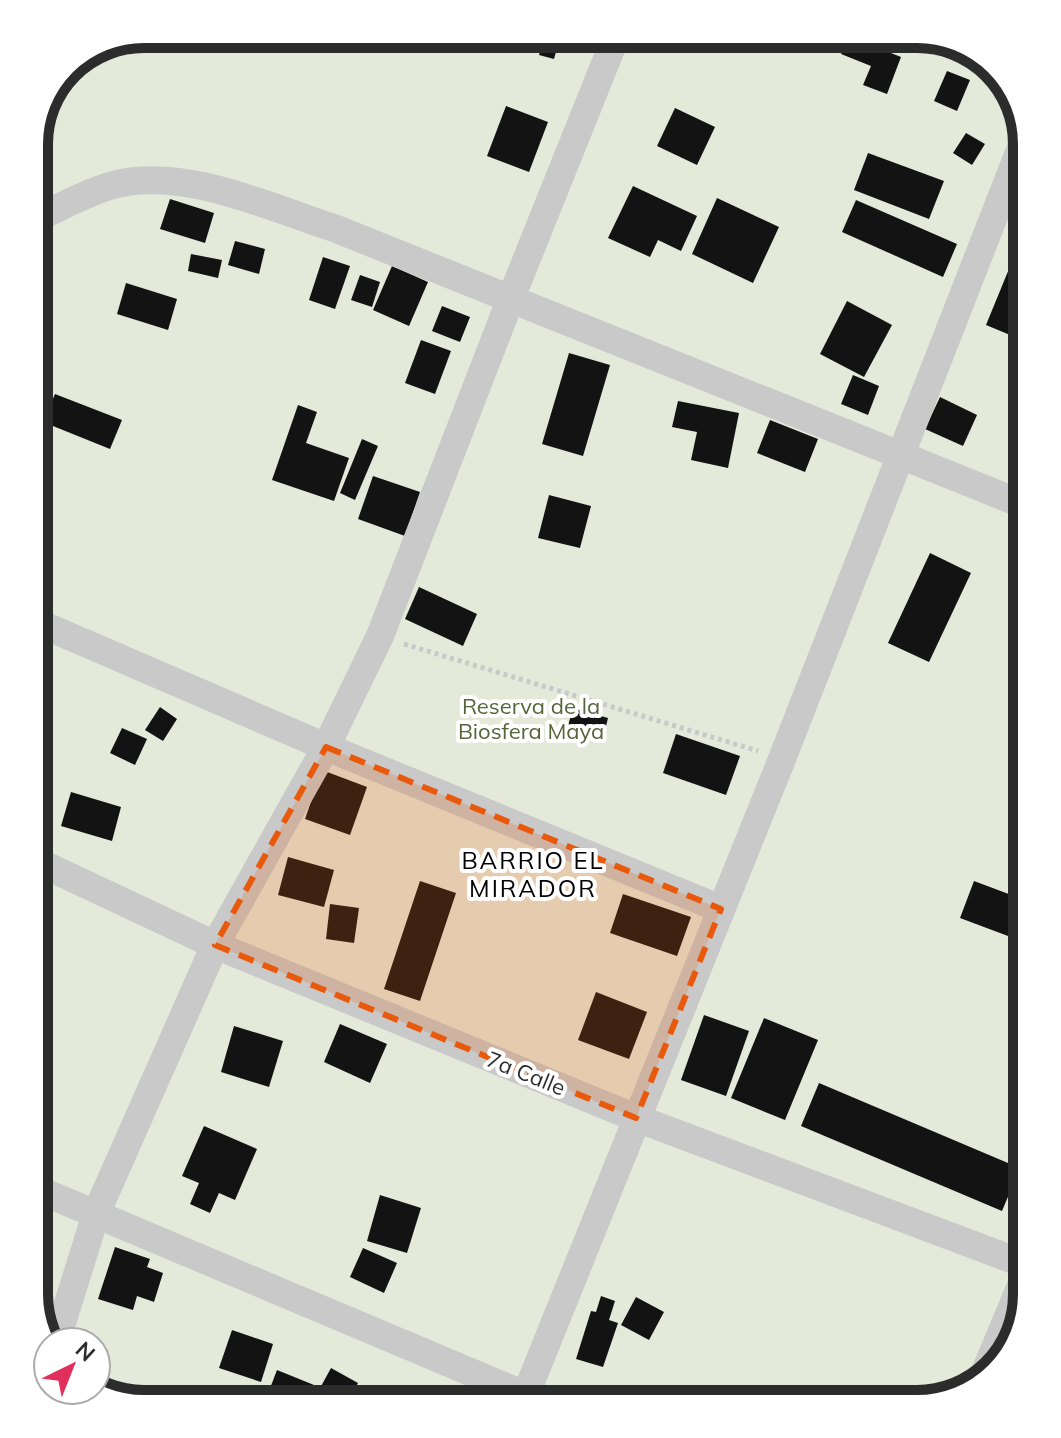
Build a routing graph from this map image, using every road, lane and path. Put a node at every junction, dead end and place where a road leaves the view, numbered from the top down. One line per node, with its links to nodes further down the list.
1 (611, 48): 4 (street)
2 (1013, 167): 5 (street)
3 (48, 213): 4 (street)
4 (511, 298): 5 (street); 8 (street)
5 (900, 454): 6 (street); 10 (street)
6 (1013, 500)
7 (48, 627): 9 (street)
8 (380, 636): 9 (street); 10 (path)
9 (326, 747): 12 (street); 13 (street)
10 (782, 759): 12 (street)
11 (48, 867): 13 (street, 7a Calle)
12 (721, 909): 14 (street)
13 (215, 945): 14 (street, 7a Calle); 16 (street)
14 (636, 1118): 17 (street, 7a Calle); 22 (street)
15 (48, 1194): 16 (street)
16 (96, 1214): 19 (street); 21 (street)
17 (1013, 1263)
18 (1012, 1305): 20 (street)
19 (61, 1326)
20 (993, 1352)
21 (505, 1390)
22 (535, 1390)

